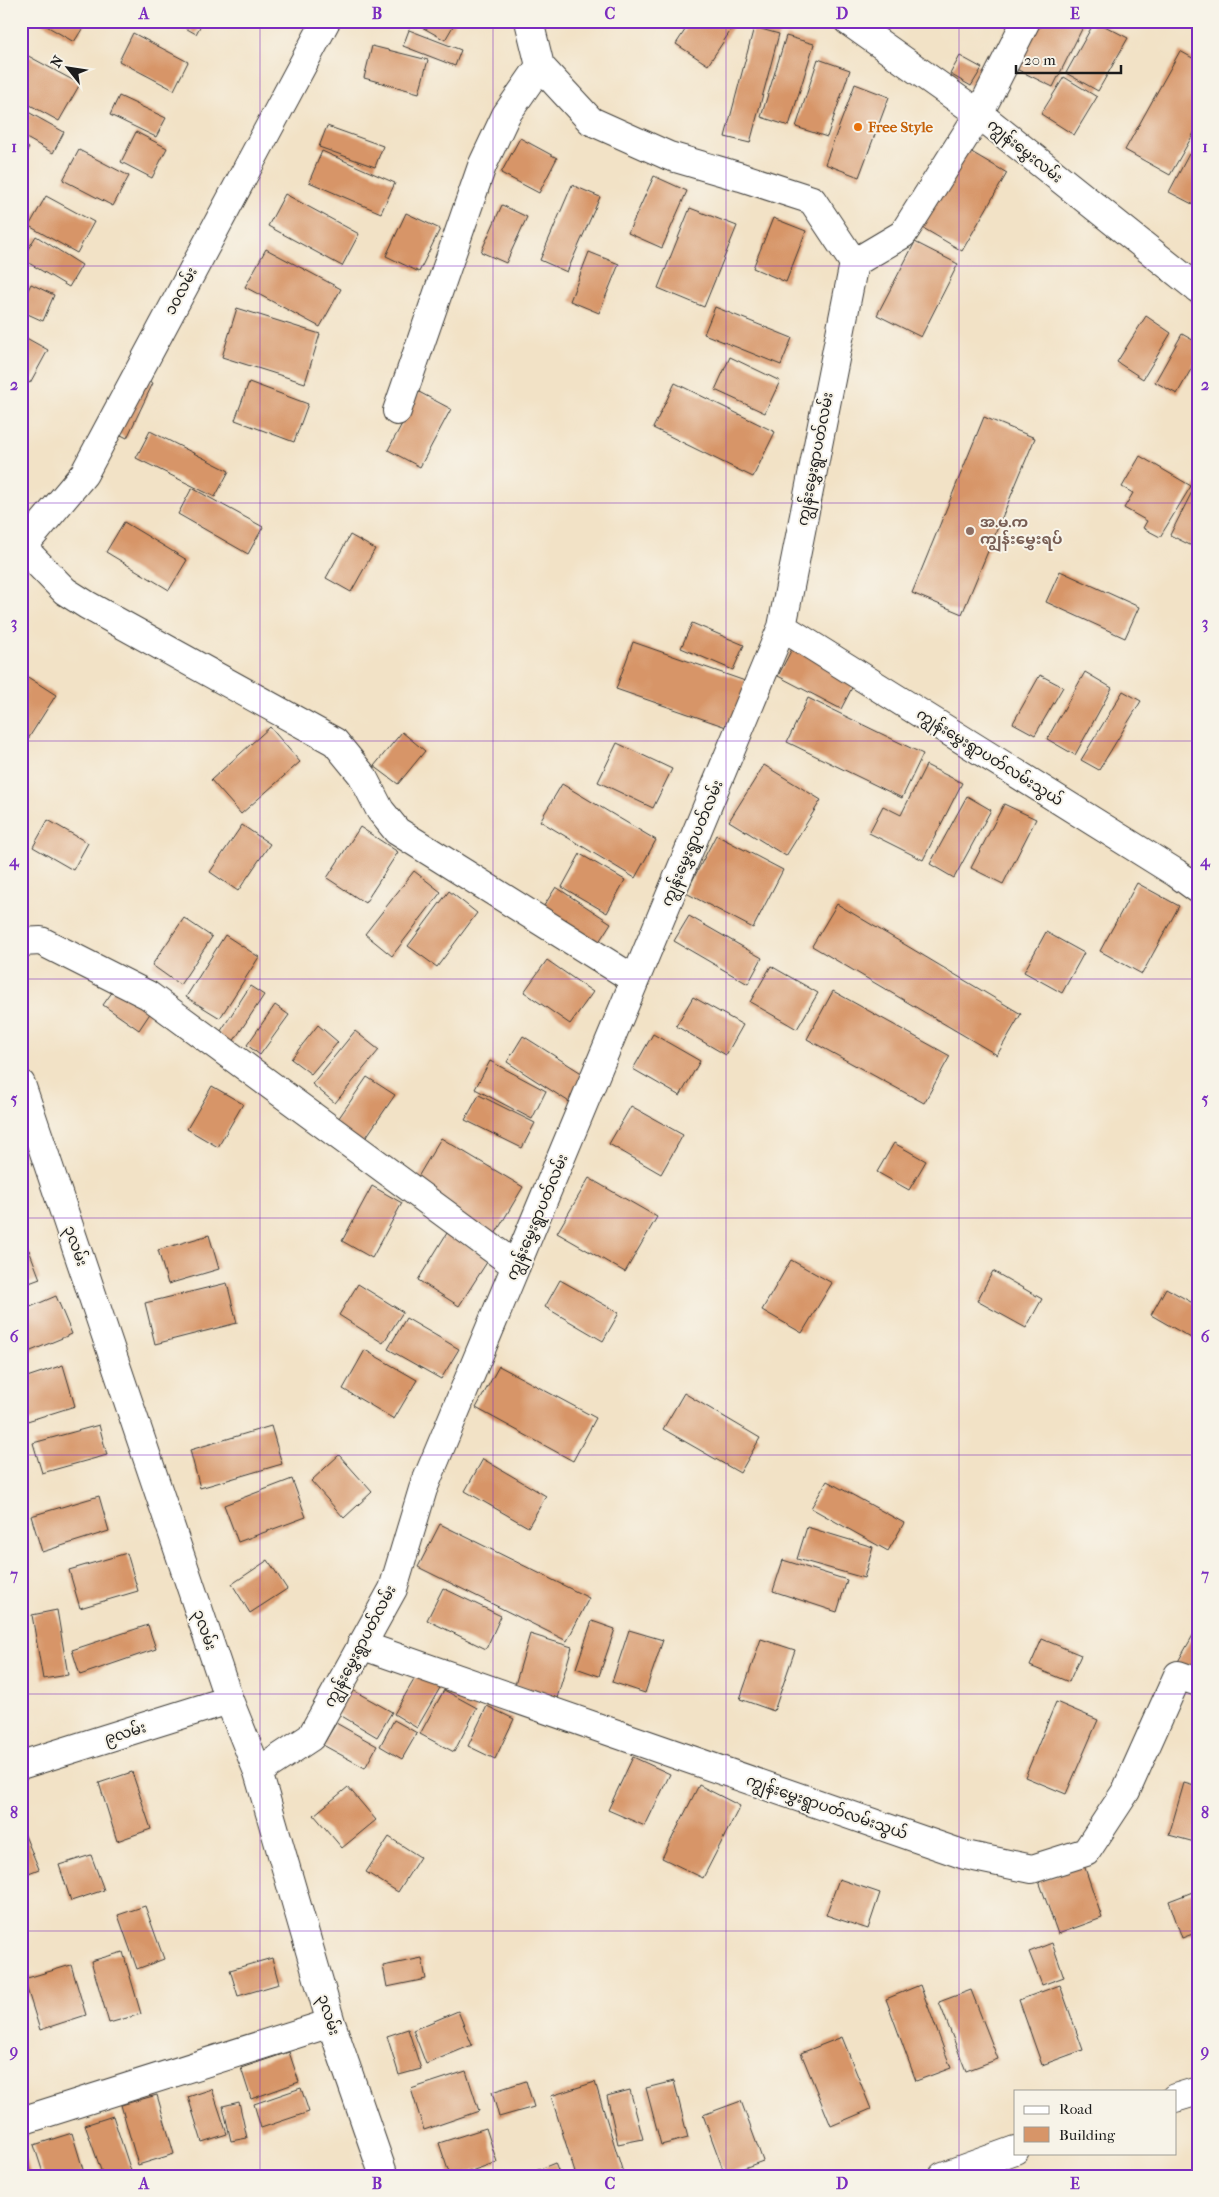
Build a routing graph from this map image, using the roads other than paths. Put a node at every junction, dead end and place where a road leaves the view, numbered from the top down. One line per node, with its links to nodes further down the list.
1 (326, 21): 10 (street, ၁၀လမ်း)
2 (529, 21): 5 (street)
3 (848, 21): 6 (street, ကျွန်းမွှေးလမ်း)
4 (1026, 21): 6 (street)
5 (540, 66): 7 (street); 9 (street)
6 (979, 114): 7 (street); 8 (street, ကျွန်းမွှေးလမ်း)
7 (854, 263): 11 (street, ကျွန်းမွှေးရွာပတ်လမ်း)
8 (1198, 288)
9 (397, 410)
10 (22, 549): 14 (street)
11 (782, 627): 12 (street, ကျွန်းမွှေးရွာပတ်လမ်းသွယ်); 14 (street, ကျွန်းမွှေးရွာပတ်လမ်း)
12 (1198, 889)
13 (21, 942): 16 (street)
14 (635, 980): 16 (street, ကျွန်းမွှေးရွာပတ်လမ်း)
15 (21, 1084): 19 (street, ၃လမ်း)
16 (516, 1266): 17 (street, ကျွန်းမွှေးရွာပတ်လမ်း)
17 (361, 1645): 18 (street, ကျွန်းမွှေးရွာပတ်လမ်းသွယ်); 21 (street, ကျွန်းမွှေးရွာပတ်လမ်း)
18 (1198, 1682)
19 (229, 1700): 20 (street, ၉လမ်း); 21 (street, ၃လမ်း)
20 (21, 1765)
21 (258, 1772): 22 (street, ၃လမ်း)
22 (331, 2023): 25 (street); 27 (street, ၃လမ်း)
23 (1198, 2091): 24 (street)
24 (1176, 2098)
25 (21, 2121)
26 (1014, 2150): 28 (street)
27 (384, 2176)
28 (943, 2176)

